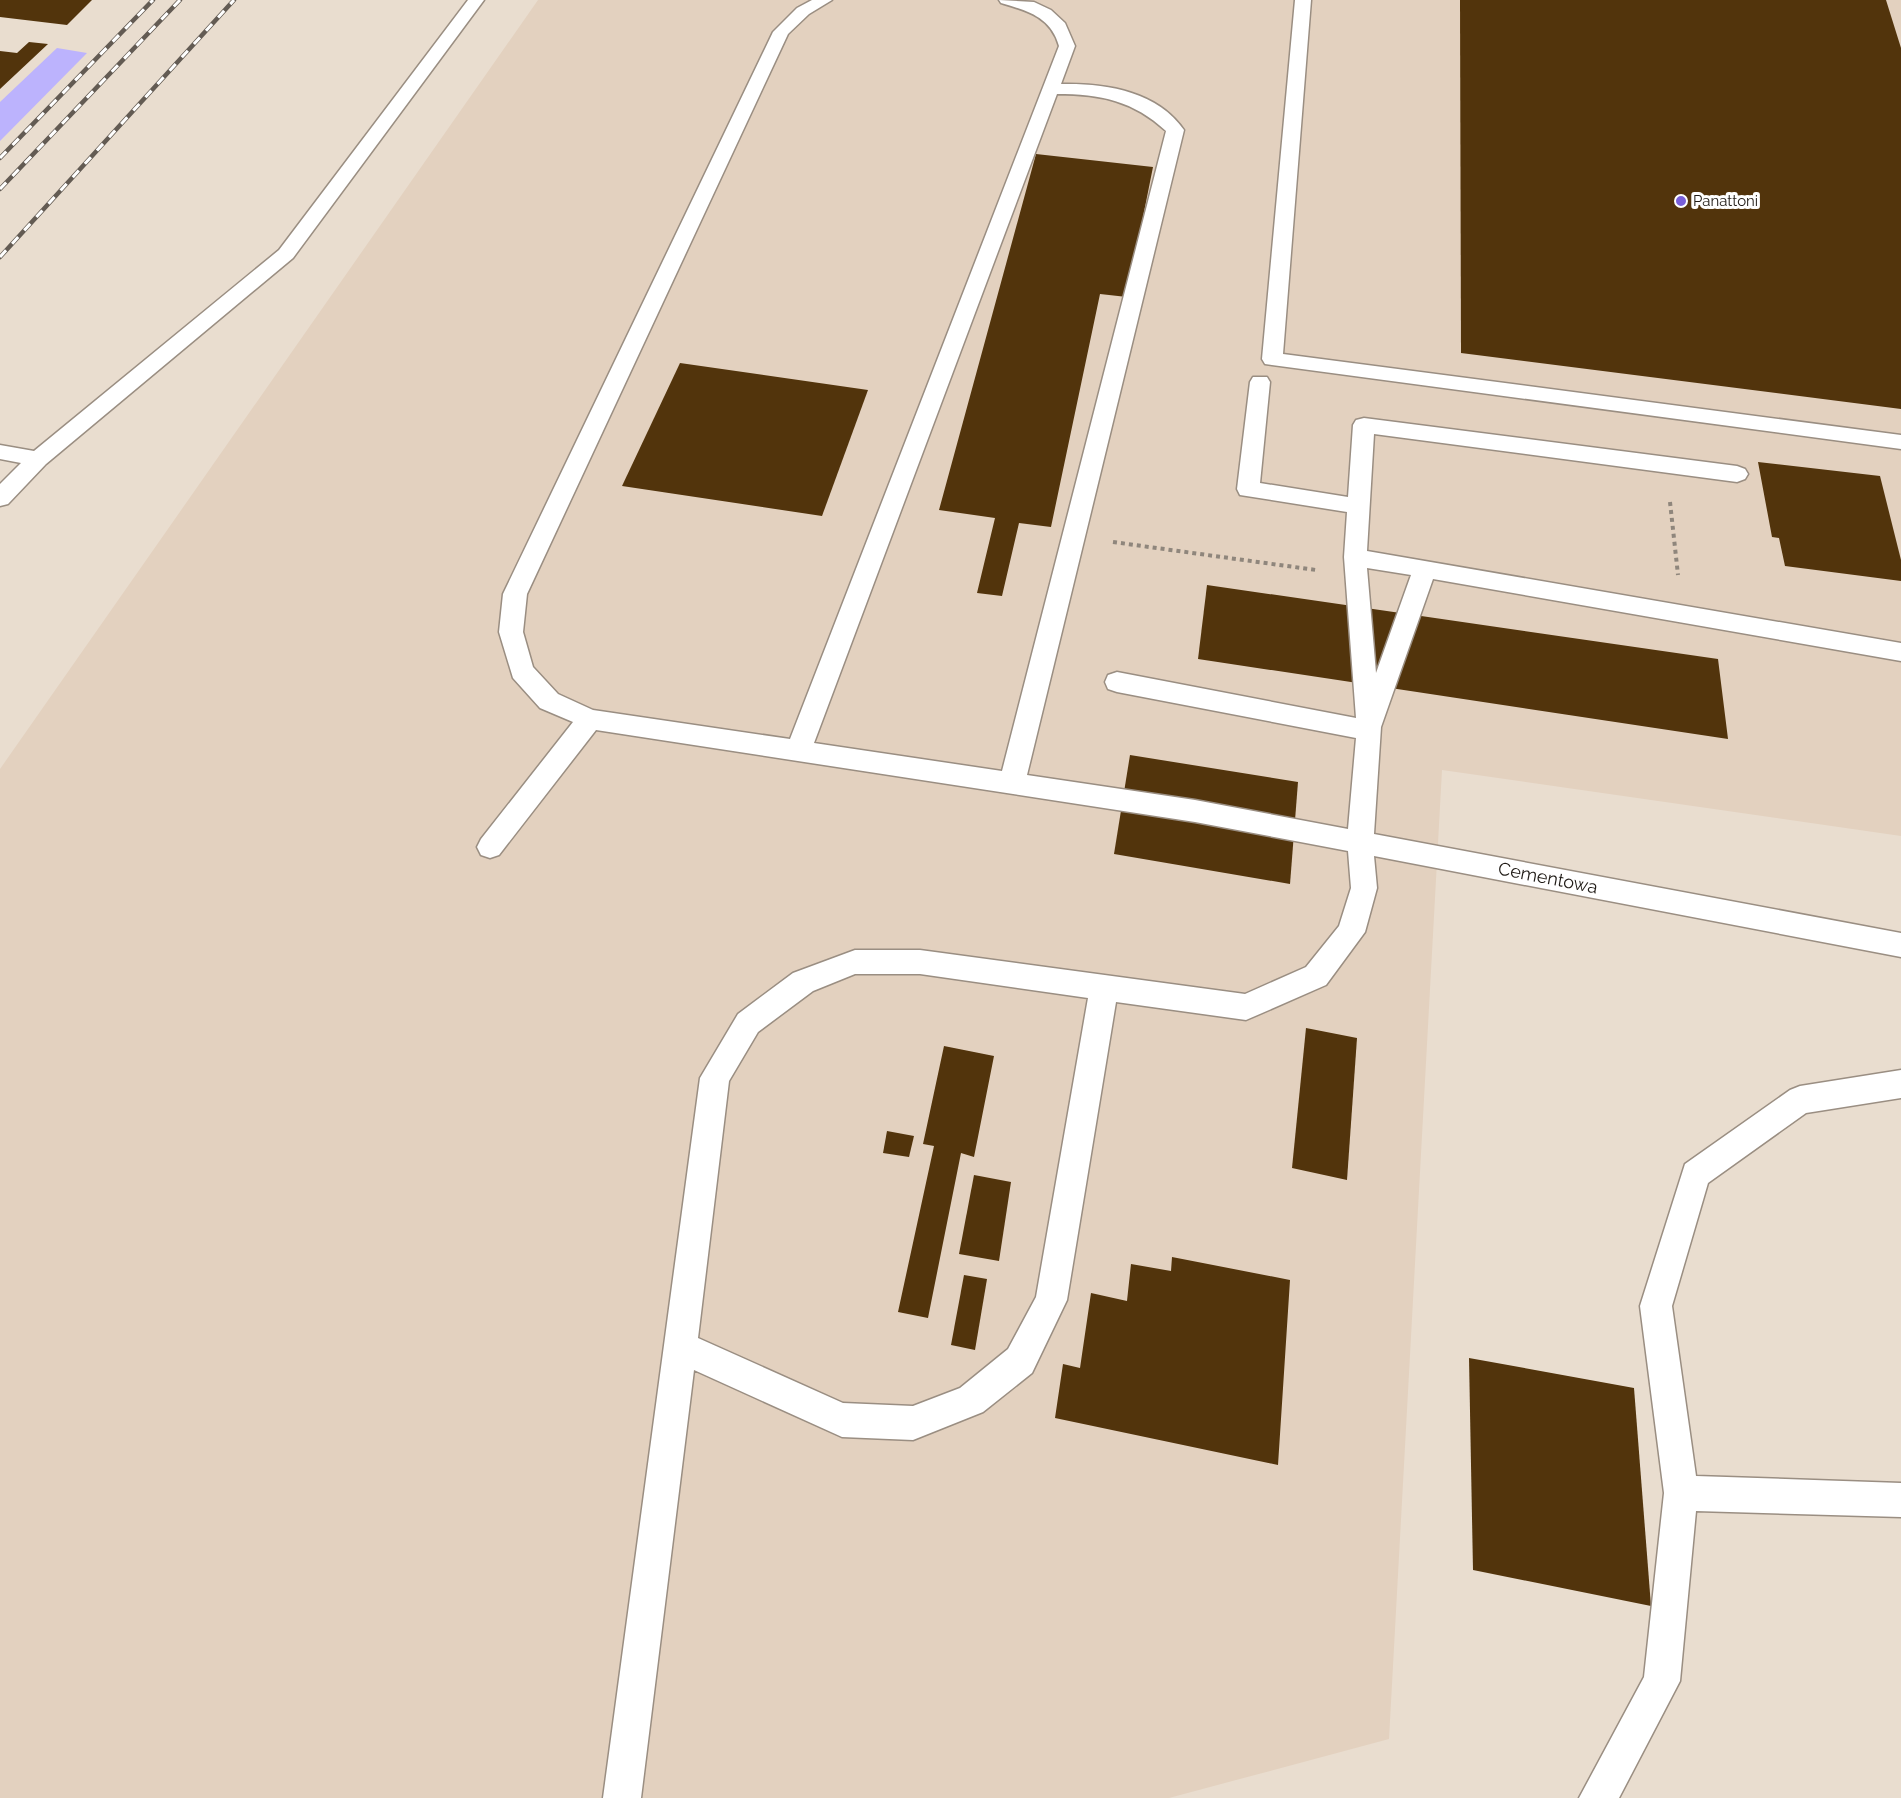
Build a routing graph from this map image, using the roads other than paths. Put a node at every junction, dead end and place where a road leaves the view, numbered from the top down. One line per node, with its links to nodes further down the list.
1 (476, 0): 9 (lane)
2 (824, 0): 17 (lane, Cementowa)
3 (1007, 0): 5 (lane)
4 (1303, 0): 7 (lane)
5 (1051, 89): 19 (lane); 20 (lane)
6 (1260, 382): 12 (lane)
7 (1901, 442)
8 (0, 452): 9 (lane)
9 (38, 459): 11 (lane)
10 (1737, 474): 12 (lane)
11 (0, 498)
12 (1358, 506): 13 (lane)
13 (1356, 566): 14 (lane); 18 (lane)
14 (1425, 569): 15 (lane); 18 (lane)
15 (1901, 652)
16 (1117, 682): 18 (lane)
17 (590, 719): 19 (lane, Cementowa); 22 (lane)
18 (1369, 731): 21 (lane)
19 (798, 751): 20 (lane, Cementowa)
20 (1012, 783): 21 (lane, Cementowa)
21 (1360, 843): 23 (lane, Cementowa); 24 (lane)
22 (490, 847)
23 (1901, 945)
24 (1104, 988): 26 (lane); 26 (lane)
25 (1901, 1084): 27 (lane)
26 (680, 1347): 29 (lane)
27 (1681, 1493): 28 (lane); 30 (lane)
28 (1901, 1500)
29 (622, 1798)
30 (1598, 1798)

